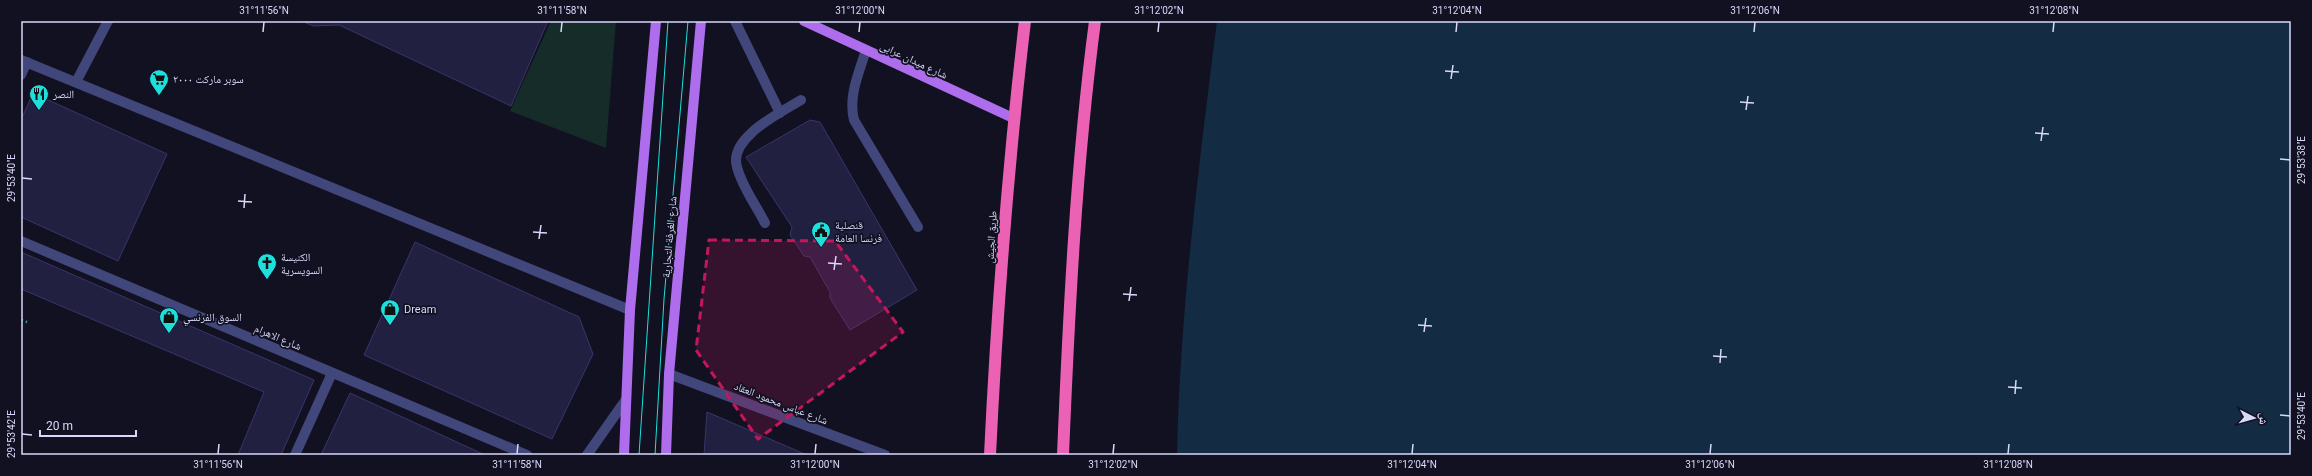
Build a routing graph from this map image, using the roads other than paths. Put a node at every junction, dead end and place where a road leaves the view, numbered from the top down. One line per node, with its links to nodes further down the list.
1 (108, 21): 11 (street)
2 (656, 21): 18 (main road)
3 (701, 21): 20 (main road, شارع الغرفة التجارية)
4 (735, 21): 13 (street)
5 (804, 21): 8 (main road, شارع ميدان عرابى)
6 (1025, 21): 14 (highway, طريق الجيش)
7 (1095, 21): 29 (highway)
8 (866, 50): 14 (main road, شارع ميدان عرابى); 16 (street)
9 (24, 61): 10 (street); 11 (street)
10 (21, 75)
11 (76, 82): 18 (street)
12 (801, 100): 13 (street)
13 (780, 113): 15 (street)
14 (1013, 118): 28 (highway, طريق الجيش)
15 (765, 222)
16 (918, 228)
17 (21, 241): 19 (street, شارع الاهرام)
18 (630, 310): 21 (main road)
19 (332, 373): 22 (street); 23 (street, شارع الاهرام)
20 (669, 374): 26 (main road, شارع الغرفة التجارية); 27 (street, شارع عباس محمود العقاد)
21 (625, 401): 24 (street); 25 (main road)
22 (296, 455)
23 (527, 455)
24 (587, 455)
25 (624, 455)
26 (666, 455)
27 (885, 455)
28 (990, 455)
29 (1063, 455)

